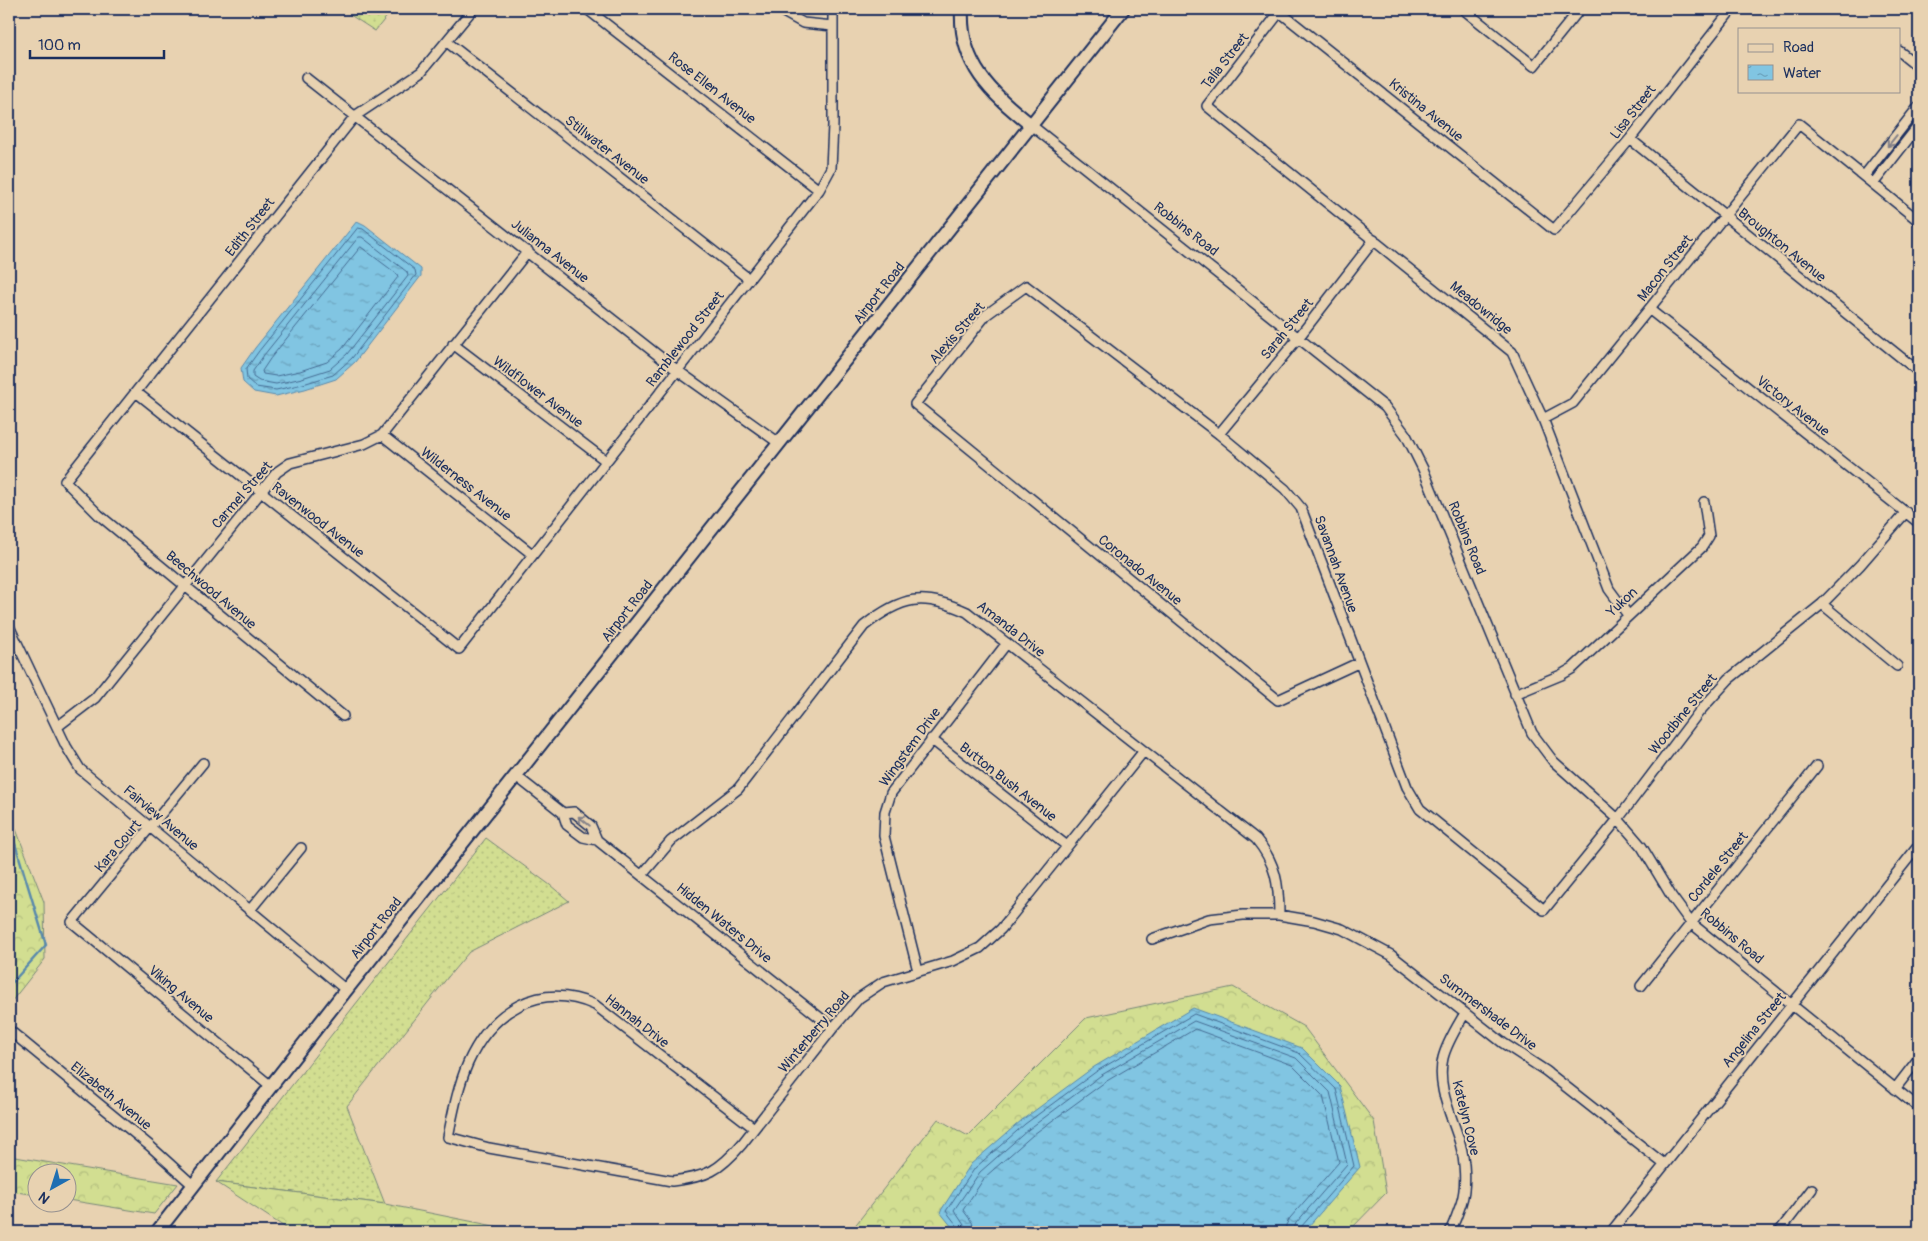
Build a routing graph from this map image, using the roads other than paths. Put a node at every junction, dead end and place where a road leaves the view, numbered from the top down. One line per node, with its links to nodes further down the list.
1 (473, 9): 12 (street, Edith Street)
2 (587, 9): 24 (street, Rose Ellen Avenue)
3 (778, 9): 11 (street)
4 (833, 9): 11 (street, Ramblewood Street)
5 (962, 9): 19 (main road, Robbins Road)
6 (1123, 9): 19 (main road, Airport Road)
7 (1463, 9): 8 (street)
8 (1580, 9)
9 (1732, 9): 21 (street, Lisa Street)
10 (1281, 10): 16 (street, Talia Street); 27 (street, Kristina Avenue)
11 (833, 26): 24 (street, Ramblewood Street)
12 (447, 42): 18 (street, Edith Street); 30 (street, Stillwater Avenue)
13 (1900, 52): 14 (street)
14 (1919, 67)
15 (306, 78): 18 (street, Julianna Avenue)
16 (1207, 106): 28 (street, Meadowridge)
17 (1919, 106): 22 (street, one-way to 22)
18 (355, 116): 29 (street, Julianna Avenue); 37 (street, Edith Street)
19 (1031, 125): 33 (street, Robbins Road); 42 (main road, Airport Road)
20 (1919, 125): 23 (street)
21 (1630, 139): 25 (street, Broughton Avenue); 27 (street, Lisa Street)
22 (1864, 176): 23 (street); 25 (street, Macon Street)
23 (1873, 184): 26 (street)
24 (819, 190): 30 (street, Ramblewood Street)
25 (1724, 216): 32 (street, Macon Street); 36 (street, Broughton Avenue)
26 (1919, 221)
27 (1554, 230)
28 (1374, 240): 33 (street, Sarah Street); 39 (street, Meadowridge)
29 (528, 251): 34 (street, Carmel Street); 35 (street, Julianna Avenue)
30 (749, 279): 35 (street, Ramblewood Street)
31 (1026, 286): 38 (street, Alexis Street); 40 (street, Savannah Avenue)
32 (1650, 310): 39 (street, Macon Street); 47 (street, Victory Avenue)
33 (1299, 337): 40 (street, Sarah Street); 58 (street, Robbins Road)
34 (453, 344): 41 (street, Carmel Street); 43 (street, Wildflower Avenue)
35 (678, 371): 42 (street, Julianna Avenue); 43 (street, Ramblewood Street)
36 (1919, 372)
37 (136, 392): 44 (street, Edith Street); 45 (street, Ravenwood Avenue)
38 (915, 404): 56 (street, Coronado Avenue)
39 (1543, 419): 52 (street, Meadowridge)
40 (1219, 434): 56 (street, Savannah Avenue)
41 (382, 435): 45 (street, Carmel Street); 49 (street, Wilderness Avenue)
42 (779, 444): 65 (main road, Airport Road)
43 (606, 461): 49 (street, Ramblewood Street)
44 (65, 481): 50 (street, Beechwood Avenue)
45 (260, 492): 50 (street, Carmel Street); 55 (street, Ravenwood Avenue)
46 (1704, 502): 52 (street, Yukon)
47 (1906, 512): 48 (street, Victory Avenue); 51 (street, Woodbine Street)
48 (1919, 523)
49 (532, 554): 55 (street, Ramblewood Street)
50 (184, 586): 59 (street, Beechwood Avenue); 60 (street, Carmel Street)
51 (1822, 604): 57 (street); 67 (street, Woodbine Street)
52 (1628, 615): 58 (street, Yukon)
53 (9, 626): 60 (street, Fairview Avenue)
54 (1006, 643): 61 (street, Wingstem Drive); 62 (street, Amanda Drive); 73 (street, Amanda Drive)
55 (459, 649)
56 (1358, 663): 75 (street, Savannah Avenue)
57 (1897, 666)
58 (1515, 694): 67 (street, Robbins Road)
59 (343, 716)
60 (57, 727): 68 (street, Fairview Avenue)
61 (931, 739): 71 (street, Button Bush Avenue); 80 (street, Wingstem Drive)
62 (1143, 752): 71 (street, Winterberry Road); 76 (street, Amanda Drive)
63 (203, 763): 68 (street, Kara Court)
64 (1817, 766): 78 (street, Cordele Street)
65 (516, 776): 66 (street, Hidden Waters Drive); 82 (main road, Airport Road)
66 (564, 813): 69 (street, Hidden Waters Drive); 69 (street, Hidden Waters Drive, one-way to 66)
67 (1618, 819): 75 (street, Woodbine Street); 78 (street, Robbins Road)
68 (151, 828): 74 (street, Fairview Avenue); 77 (street, Kara Court)
69 (597, 840): 73 (street, Hidden Waters Drive)
70 (1919, 844): 83 (street, Angelina Street)
71 (1067, 846): 80 (street, Winterberry Road)
72 (301, 848): 74 (street)
73 (642, 876): 85 (street, Hidden Waters Drive)
74 (250, 910): 82 (street, Fairview Avenue)
75 (1544, 910)
76 (1279, 915): 79 (street, Summershade Drive); 84 (street, Summershade Drive)
77 (72, 922): 88 (street, Viking Avenue)
78 (1691, 923): 81 (street, Cordele Street); 83 (street, Robbins Road)
79 (1152, 939)
80 (918, 971): 85 (street, Winterberry Road)
81 (1641, 986)
82 (346, 990): 88 (main road, Airport Road)
83 (1792, 1005): 89 (street, Robbins Road); 93 (street, Angelina Street)
84 (1465, 1013): 93 (street, Summershade Drive); 97 (street, Katelyn Cove)
85 (833, 1028): 91 (street, Winterberry Road)
86 (9, 1030): 94 (street, Elizabeth Avenue)
87 (1919, 1058): 89 (street)
88 (272, 1087): 94 (main road, Airport Road)
89 (1895, 1088): 90 (street, Robbins Road)
90 (1919, 1108)
91 (754, 1128): 92 (street, Winterberry Road); 92 (street, Hannah Drive)
92 (448, 1137)
93 (1664, 1164): 98 (street, Angelina Street)
94 (194, 1186): 96 (main road, Airport Road)
95 (1812, 1189): 99 (street)
96 (157, 1232)
97 (1450, 1232)
98 (1611, 1232)
99 (1779, 1232)

